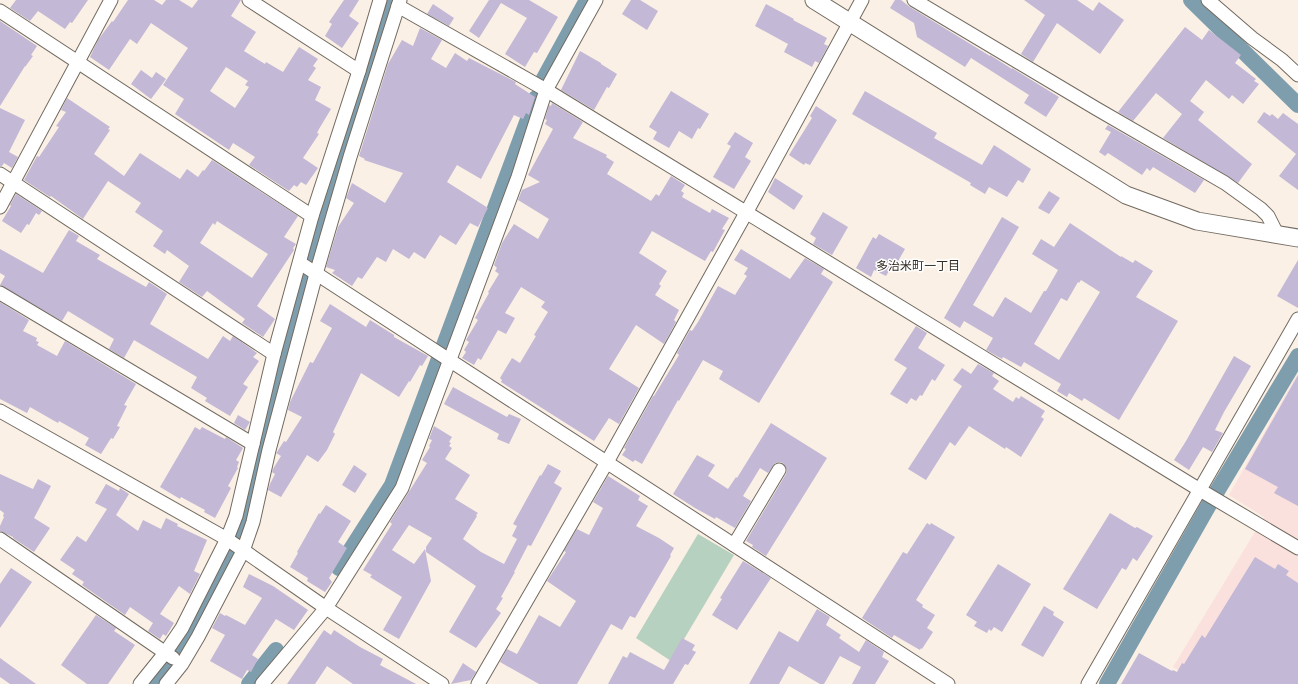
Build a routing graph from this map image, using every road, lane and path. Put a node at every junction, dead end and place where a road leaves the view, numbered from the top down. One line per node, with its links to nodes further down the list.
1 (111, 0): 12 (street)
2 (249, 0): 13 (street)
3 (380, 0): 13 (street)
4 (596, 0): 15 (street)
5 (814, 0): 11 (street)
6 (862, 0): 11 (street)
7 (914, 0): 21 (street)
8 (1208, 0): 14 (street)
9 (399, 3): 15 (street); 23 (street)
10 (0, 10): 12 (street)
11 (850, 23): 19 (street); 21 (street)
12 (79, 62): 17 (street); 20 (street)
13 (360, 71): 20 (street)
14 (1298, 75)
15 (546, 90): 19 (street); 27 (street)
16 (0, 174): 17 (street)
17 (13, 182): 18 (street); 26 (street)
18 (0, 207)
19 (746, 213): 30 (street); 32 (street)
20 (312, 216): 23 (street)
21 (1277, 234): 22 (street)
22 (1298, 238)
23 (308, 269): 26 (street); 27 (street); 34 (street)
24 (0, 294): 29 (street)
25 (1298, 319): 32 (street)
26 (274, 354): 29 (street)
27 (449, 361): 30 (street); 37 (street)
28 (0, 411): 34 (street)
29 (253, 444): 34 (street)
30 (607, 462): 35 (street); 43 (street)
31 (779, 470): 35 (street)
32 (1208, 495): 36 (street); 45 (street)
33 (0, 539): 38 (street)
34 (235, 545): 37 (street); 38 (street); 38 (street)
35 (734, 546): 44 (street)
36 (1298, 548)
37 (326, 608): 41 (street); 42 (street)
38 (174, 659): 39 (street); 40 (street)
39 (140, 684)
40 (166, 684)
41 (262, 684)
42 (442, 684)
43 (478, 684)
44 (948, 684)
45 (1088, 684)

